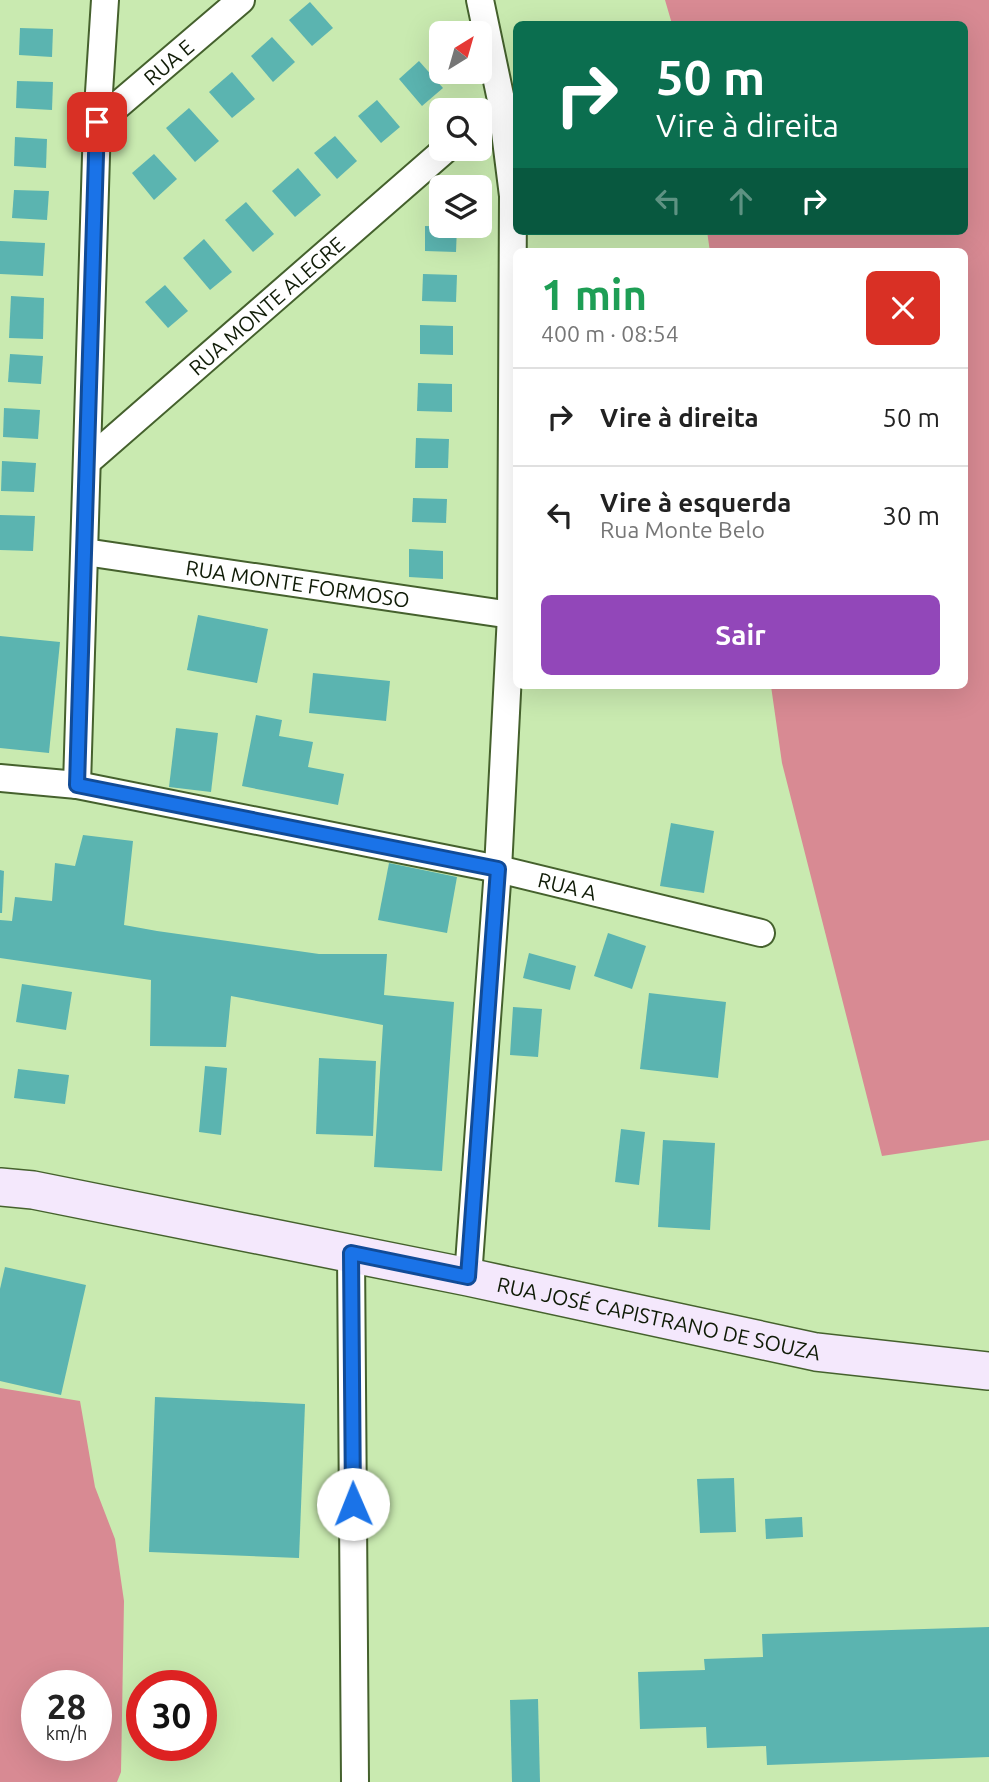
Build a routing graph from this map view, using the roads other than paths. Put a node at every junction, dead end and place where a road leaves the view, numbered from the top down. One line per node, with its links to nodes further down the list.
1 (105, 0): 6 (street)
2 (241, 0): 6 (street, RUA E)
3 (480, 0): 4 (street)
4 (501, 100): 5 (street); 10 (street)
5 (492, 109)
6 (97, 122): 8 (street)
7 (432, 161): 8 (street, RUA MONTE ALEGRE)
8 (87, 462): 9 (street)
9 (85, 552): 10 (street, RUA MONTE FORMOSO); 12 (street)
10 (511, 615): 13 (street)
11 (0, 778): 12 (street, RUA A)
12 (77, 785): 13 (street, RUA A)
13 (498, 869): 14 (street, RUA A); 17 (street)
14 (761, 933)
15 (0, 1187): 16 (main road, RUA JOSÉ CAPISTRANO DE SOUZA)
16 (351, 1253): 17 (main road, RUA JOSÉ CAPISTRANO DE SOUZA); 19 (street)
17 (468, 1277): 18 (main road, RUA JOSÉ CAPISTRANO DE SOUZA)
18 (989, 1371)
19 (355, 1782)

